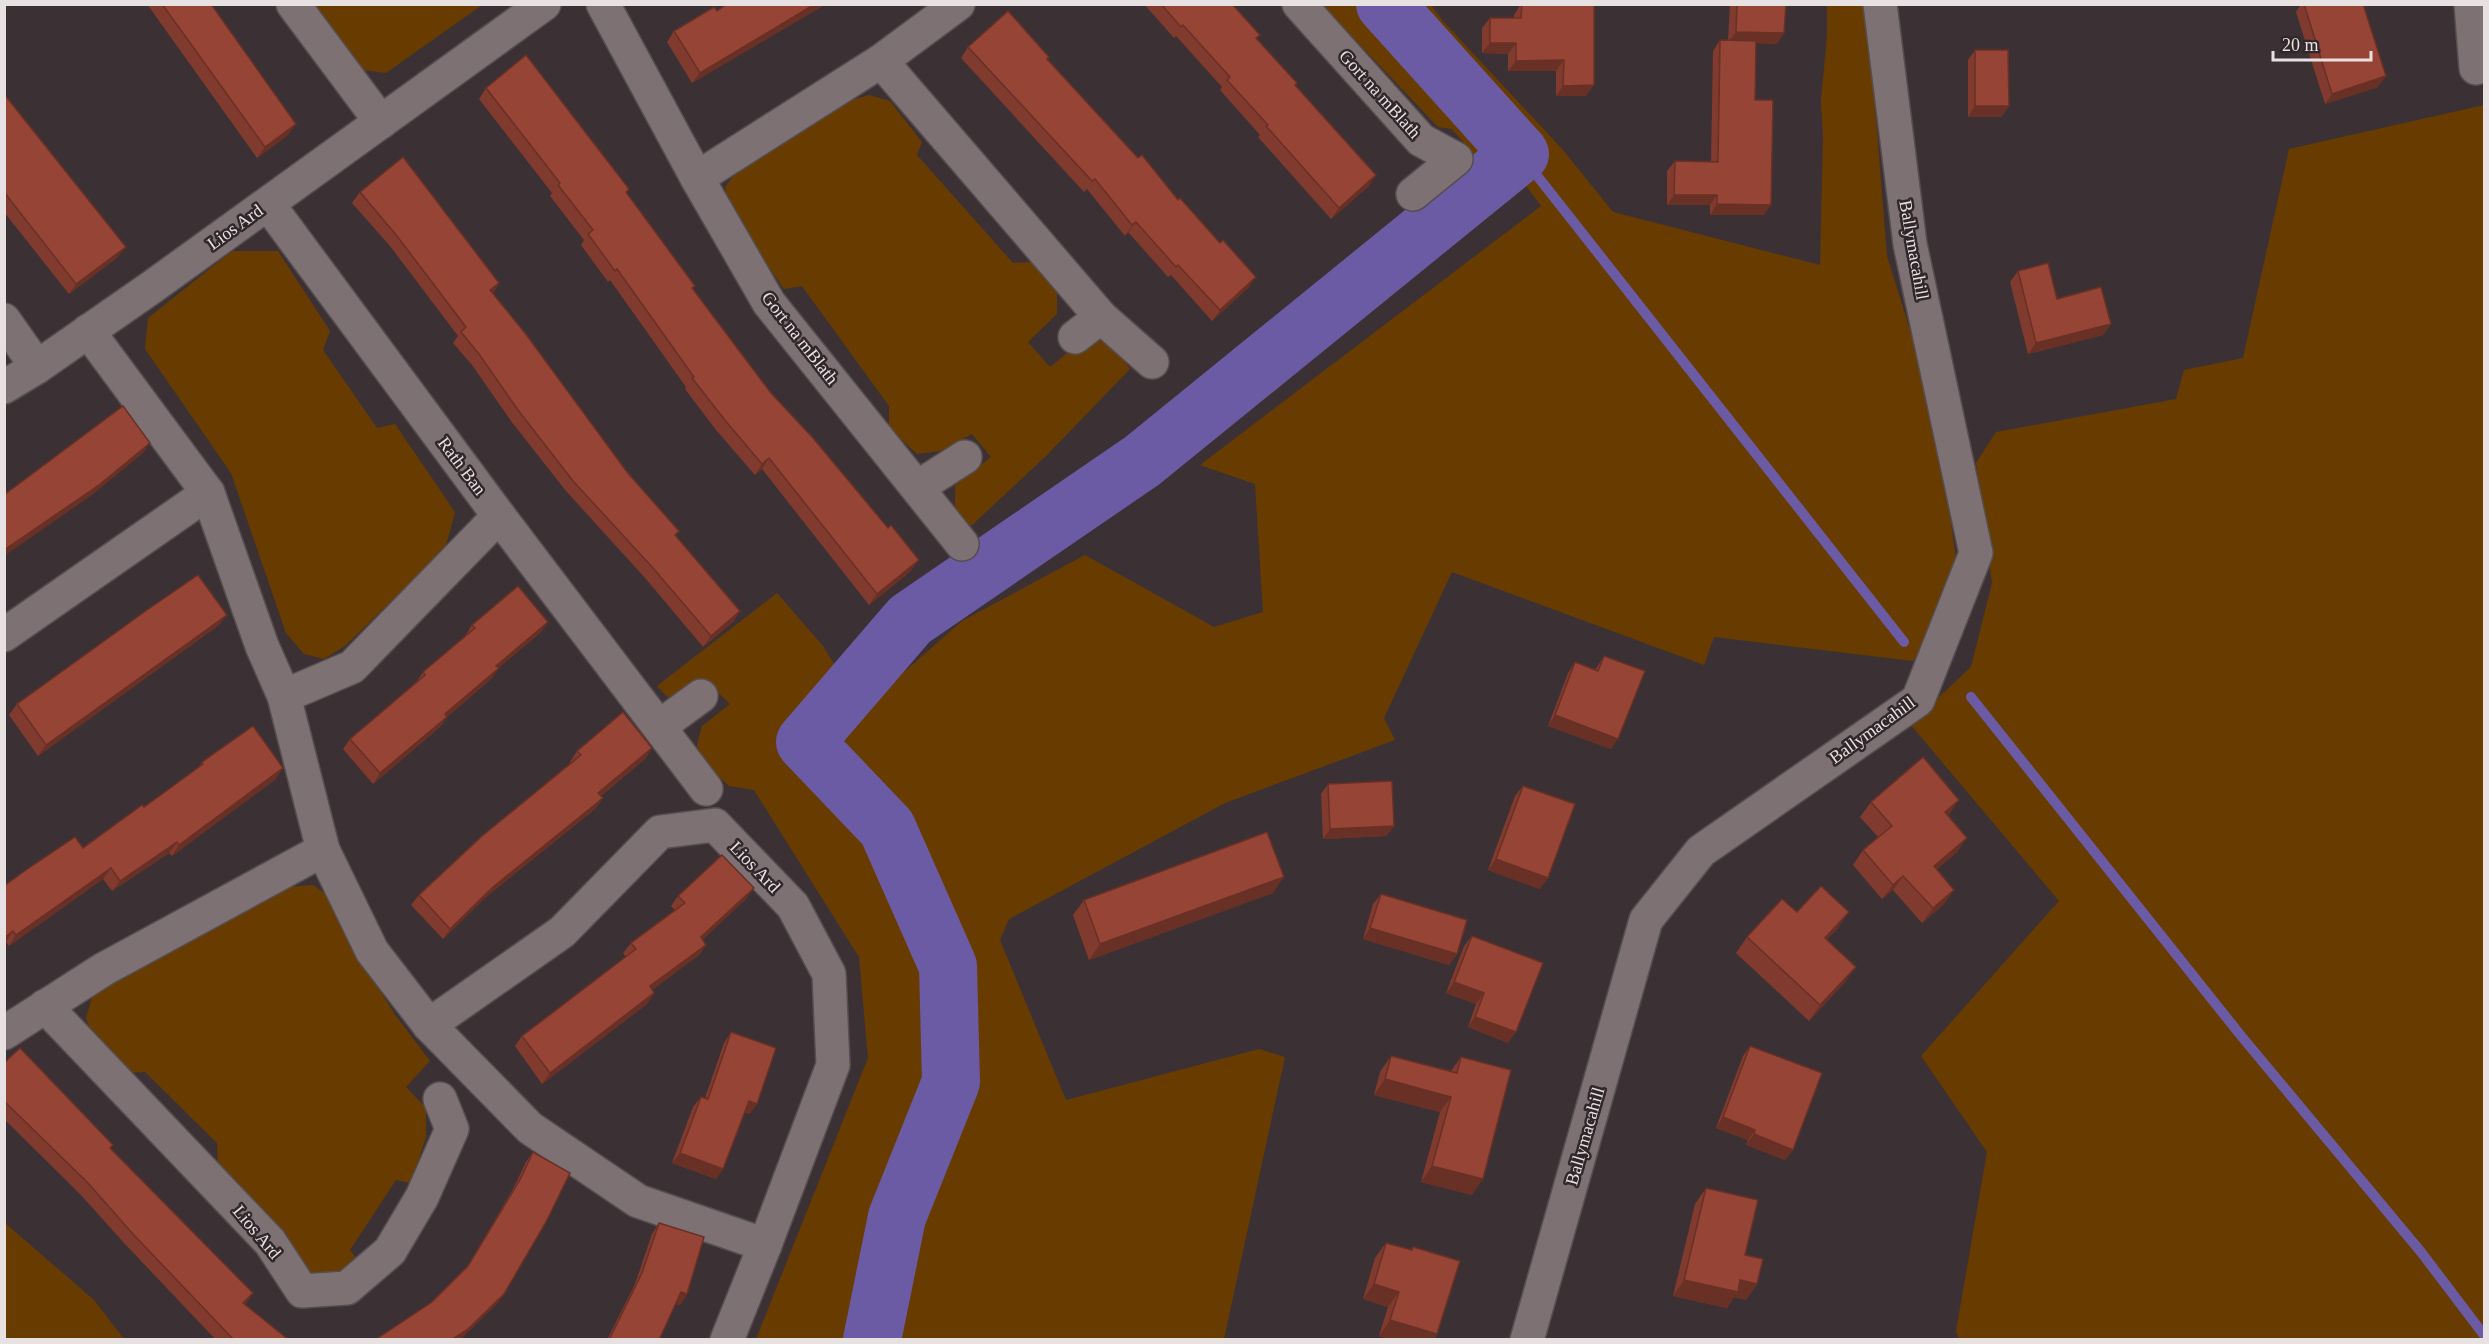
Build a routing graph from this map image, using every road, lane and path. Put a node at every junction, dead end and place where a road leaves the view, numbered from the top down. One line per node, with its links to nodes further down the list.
1 (293, 4): 10 (street)
2 (544, 4): 10 (street)
3 (603, 4): 11 (street, Gort na mBlath)
4 (958, 4): 8 (street)
5 (1299, 4): 12 (street, Gort na mBlath)
6 (1880, 4): 38 (street, Ballymacahill)
7 (2471, 4): 9 (street)
8 (881, 60): 11 (street); 14 (street)
9 (2476, 68)
10 (381, 122): 13 (street, Lios Ard)
11 (697, 178): 22 (street, Gort na mBlath)
12 (1413, 194)
13 (268, 204): 16 (street, Lios Ard); 24 (street, Rath Ban)
14 (1101, 317): 17 (street); 18 (street)
15 (4, 320): 19 (street)
16 (88, 332): 19 (street, Lios Ard); 23 (street)
17 (1076, 337)
18 (1152, 362)
19 (37, 367): 20 (street, Lios Ard)
20 (4, 387)
21 (965, 457): 22 (street)
22 (918, 487): 25 (street, Gort na mBlath)
23 (208, 493): 26 (street); 27 (street)
24 (499, 516): 27 (street); 29 (street, Rath Ban)
25 (962, 544)
26 (4, 635)
27 (284, 696): 31 (street)
28 (701, 696): 29 (street)
29 (660, 726): 30 (street, Rath Ban)
30 (706, 789)
31 (323, 850): 32 (street); 33 (street)
32 (45, 1006): 34 (street); 35 (street, Lios Ard)
33 (429, 1025): 36 (street); 36 (street, Lios Ard)
34 (4, 1033)
35 (440, 1099)
36 (765, 1245): 37 (street, Lios Ard)
37 (727, 1340)
38 (1527, 1340)

